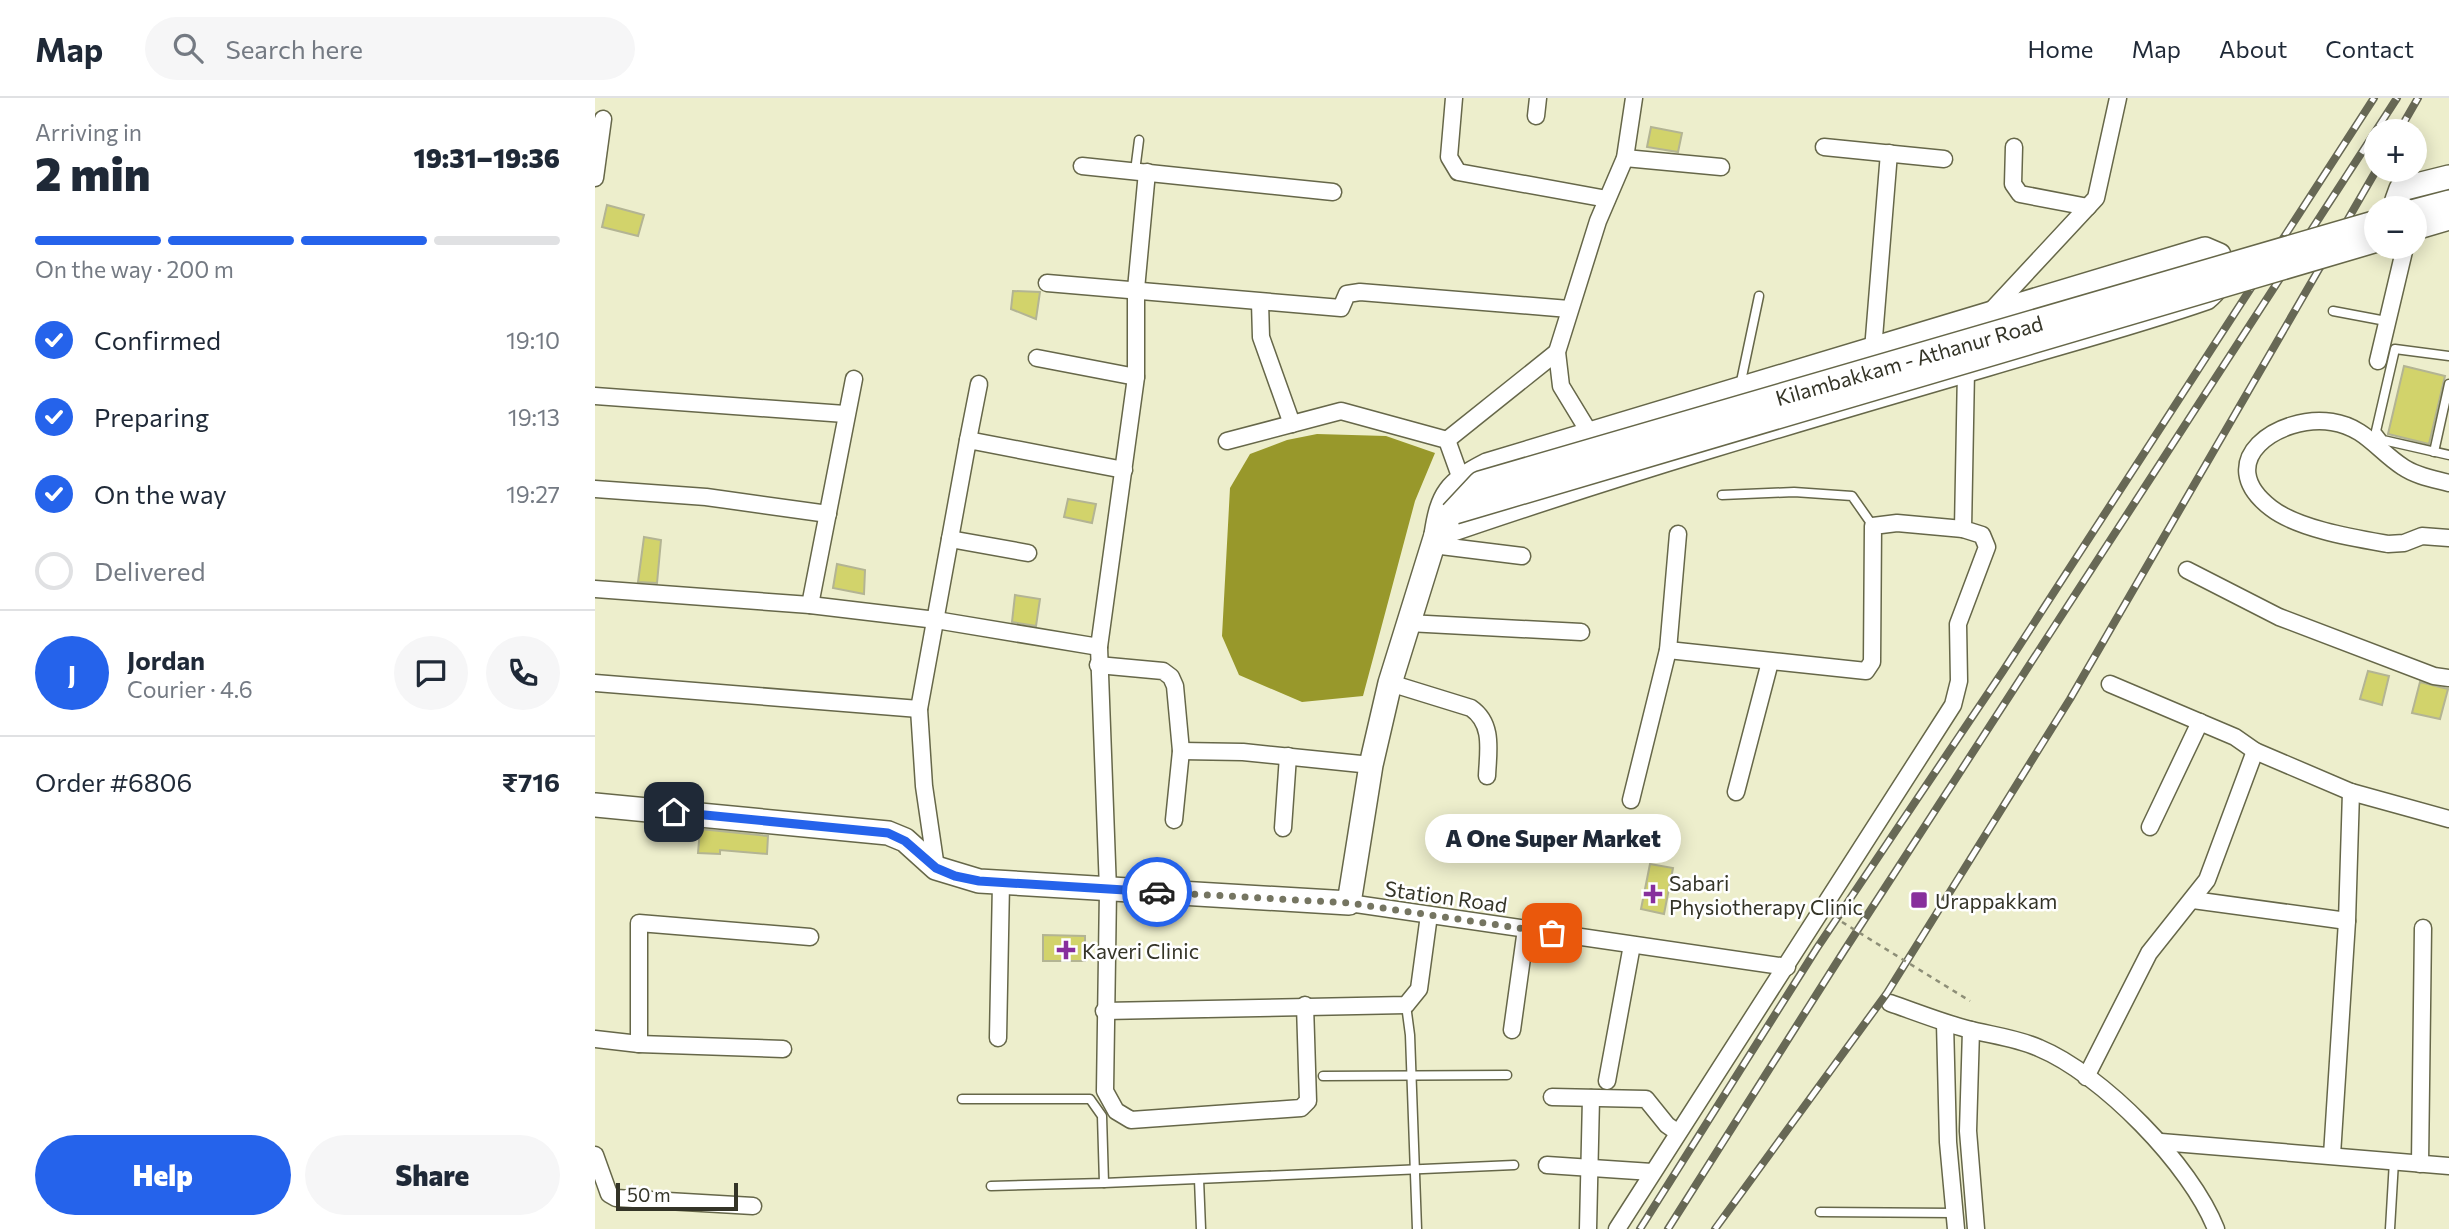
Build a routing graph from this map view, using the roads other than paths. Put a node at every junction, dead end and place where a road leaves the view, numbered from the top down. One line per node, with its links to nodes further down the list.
1 (1454, 98): 20 (street)
2 (1538, 98): 5 (street)
3 (1633, 98): 11 (street)
4 (2118, 98): 22 (street)
5 (1536, 116)
6 (603, 119): 17 (street)
7 (1139, 140): 15 (lane)
8 (1824, 147): 10 (street)
9 (2014, 147): 22 (street)
10 (1889, 153): 12 (street); 39 (street)
11 (1625, 158): 14 (street); 20 (street)
12 (1944, 159)
13 (1082, 166): 15 (street)
14 (1721, 167)
15 (1141, 172): 18 (street); 32 (street)
16 (2449, 177): 19 (street)
17 (595, 178)
18 (1333, 192)
19 (2398, 196)
20 (1608, 199): 35 (street)
21 (2449, 202): 23 (street)
22 (2088, 207): 37 (street)
23 (2427, 208)
24 (2449, 218): 25 (street)
25 (2427, 224)
26 (2364, 226): 65 (street, Kilambakkam - Athanur Road, bridge)
27 (2449, 229): 28 (street)
28 (2427, 232)
29 (2364, 244): 65 (street, Kilambakkam - Athanur Road, bridge)
30 (2402, 259): 38 (street)
31 (1047, 282): 32 (street)
32 (1136, 289): 34 (street); 45 (street)
33 (1759, 296): 49 (lane)
34 (1260, 302): 35 (street); 53 (street)
35 (1569, 309): 40 (street)
36 (2333, 311): 38 (lane)
37 (1987, 315): 39 (street); 44 (street); 44 (street)
38 (2386, 321): 43 (street)
39 (1873, 350): 49 (street)
40 (1557, 352): 54 (street); 56 (street)
41 (2449, 356): 58 (lane)
42 (1037, 358): 45 (street)
43 (2378, 361)
44 (1966, 370): 68 (street); 72 (street)
45 (1136, 377): 60 (street)
46 (854, 379): 52 (street)
47 (979, 384): 55 (street)
48 (2449, 384): 51 (lane)
49 (1739, 389): 54 (street)
50 (595, 396): 52 (street)
51 (2446, 408): 58 (lane)
52 (845, 414): 66 (street)
53 (1292, 424): 56 (street); 57 (street)
54 (1589, 432): 61 (street)
55 (968, 440): 60 (street); 71 (street)
56 (1447, 440): 61 (street)
57 (1227, 441)
58 (2434, 452): 59 (lane)
59 (2449, 456)
60 (1124, 470): 81 (street)
61 (1461, 479): 72 (street)
62 (2449, 483): 70 (street)
63 (595, 489): 66 (street)
64 (1722, 495): 67 (lane)
65 (1452, 513): 72 (street, Kilambakkam - Athanur Road)
66 (828, 514): 77 (street)
67 (1873, 526): 68 (street); 83 (street)
68 (1963, 529): 115 (street)
69 (1678, 534): 82 (street)
70 (2449, 538)
71 (950, 539): 73 (street); 78 (street)
72 (1434, 540): 74 (street); 79 (street, Kilambakkam - Athanur Road)
73 (1028, 553)
74 (1522, 556)
75 (2187, 570): 85 (street)
76 (595, 589): 77 (street)
77 (810, 605): 78 (street)
78 (936, 621): 81 (street); 89 (street)
79 (1408, 623): 80 (street); 87 (street, Kilambakkam - Athanur Road)
80 (1581, 632)
81 (1099, 647): 84 (street)
82 (1668, 650): 83 (street); 98 (street)
83 (1770, 662): 96 (street)
84 (1098, 665): 91 (street); 106 (street)
85 (2449, 678)
86 (595, 683): 89 (street)
87 (1389, 683): 94 (street, Kilambakkam - Athanur Road); 95 (street)
88 (2110, 684): 90 (street)
89 (919, 709): 104 (street)
90 (2200, 722): 92 (street); 102 (street)
91 (1181, 751): 93 (street); 101 (street)
92 (2255, 751): 97 (street); 107 (street)
93 (1288, 756): 94 (street); 103 (street)
94 (1371, 765): 108 (street, Kilambakkam - Athanur Road)
95 (1487, 776)
96 (1736, 792)
97 (2350, 792): 100 (street); 110 (street)
98 (1631, 800)
99 (595, 805): 104 (street)
100 (2449, 819)
101 (1174, 820)
102 (2150, 827)
103 (1283, 828)
104 (936, 868): 105 (street)
105 (1001, 883): 106 (street); 123 (street)
106 (1108, 890): 108 (street); 119 (street)
107 (2193, 900): 110 (street); 130 (street)
108 (1349, 903): 109 (street, Station Road)
109 (1429, 915): 112 (street, Station Road); 117 (street)
110 (2347, 921): 138 (street)
111 (2423, 928): 140 (street)
112 (1526, 929): 114 (street, Station Road); 121 (street)
113 (810, 937): 125 (street)
114 (1632, 945): 115 (street, Station Road); 131 (street)
115 (1787, 967): 135 (street)
116 (1890, 1003): 120 (street)
117 (1406, 1004): 118 (street); 129 (lane)
118 (1305, 1005): 119 (street); 119 (street)
119 (1104, 1011)
120 (1945, 1023): 122 (street); 152 (street)
121 (1513, 1030)
122 (1971, 1030): 130 (street); 157 (street)
123 (998, 1038)
124 (595, 1039): 125 (street)
125 (639, 1044): 126 (street)
126 (783, 1049)
127 (1507, 1075): 129 (lane)
128 (1323, 1076): 129 (lane)
129 (1412, 1076): 145 (lane)
130 (2086, 1077): 136 (street)
131 (1607, 1081)
132 (1552, 1097): 133 (street)
133 (1591, 1098): 135 (street); 144 (street)
134 (962, 1099): 148 (lane)
135 (1677, 1132): 146 (street)
136 (2161, 1142): 138 (street); 158 (street)
137 (595, 1155): 150 (street)
138 (2332, 1155): 139 (street)
139 (2394, 1161): 140 (street); 159 (lane)
140 (2420, 1164): 143 (street)
141 (1514, 1165): 145 (lane)
142 (1547, 1166): 144 (street)
143 (2449, 1166)
144 (1591, 1168): 146 (street); 155 (street)
145 (1416, 1171): 147 (lane); 154 (lane)
146 (1653, 1172): 156 (street)
147 (1199, 1179): 148 (lane); 153 (lane)
148 (1104, 1182): 149 (lane)
149 (991, 1186)
150 (753, 1206)
151 (1820, 1212): 152 (lane)
152 (1955, 1221)
153 (1201, 1229)
154 (1417, 1229)
155 (1588, 1229)
156 (1617, 1229)
157 (1976, 1229)
158 (2216, 1229)
159 (2390, 1229)

